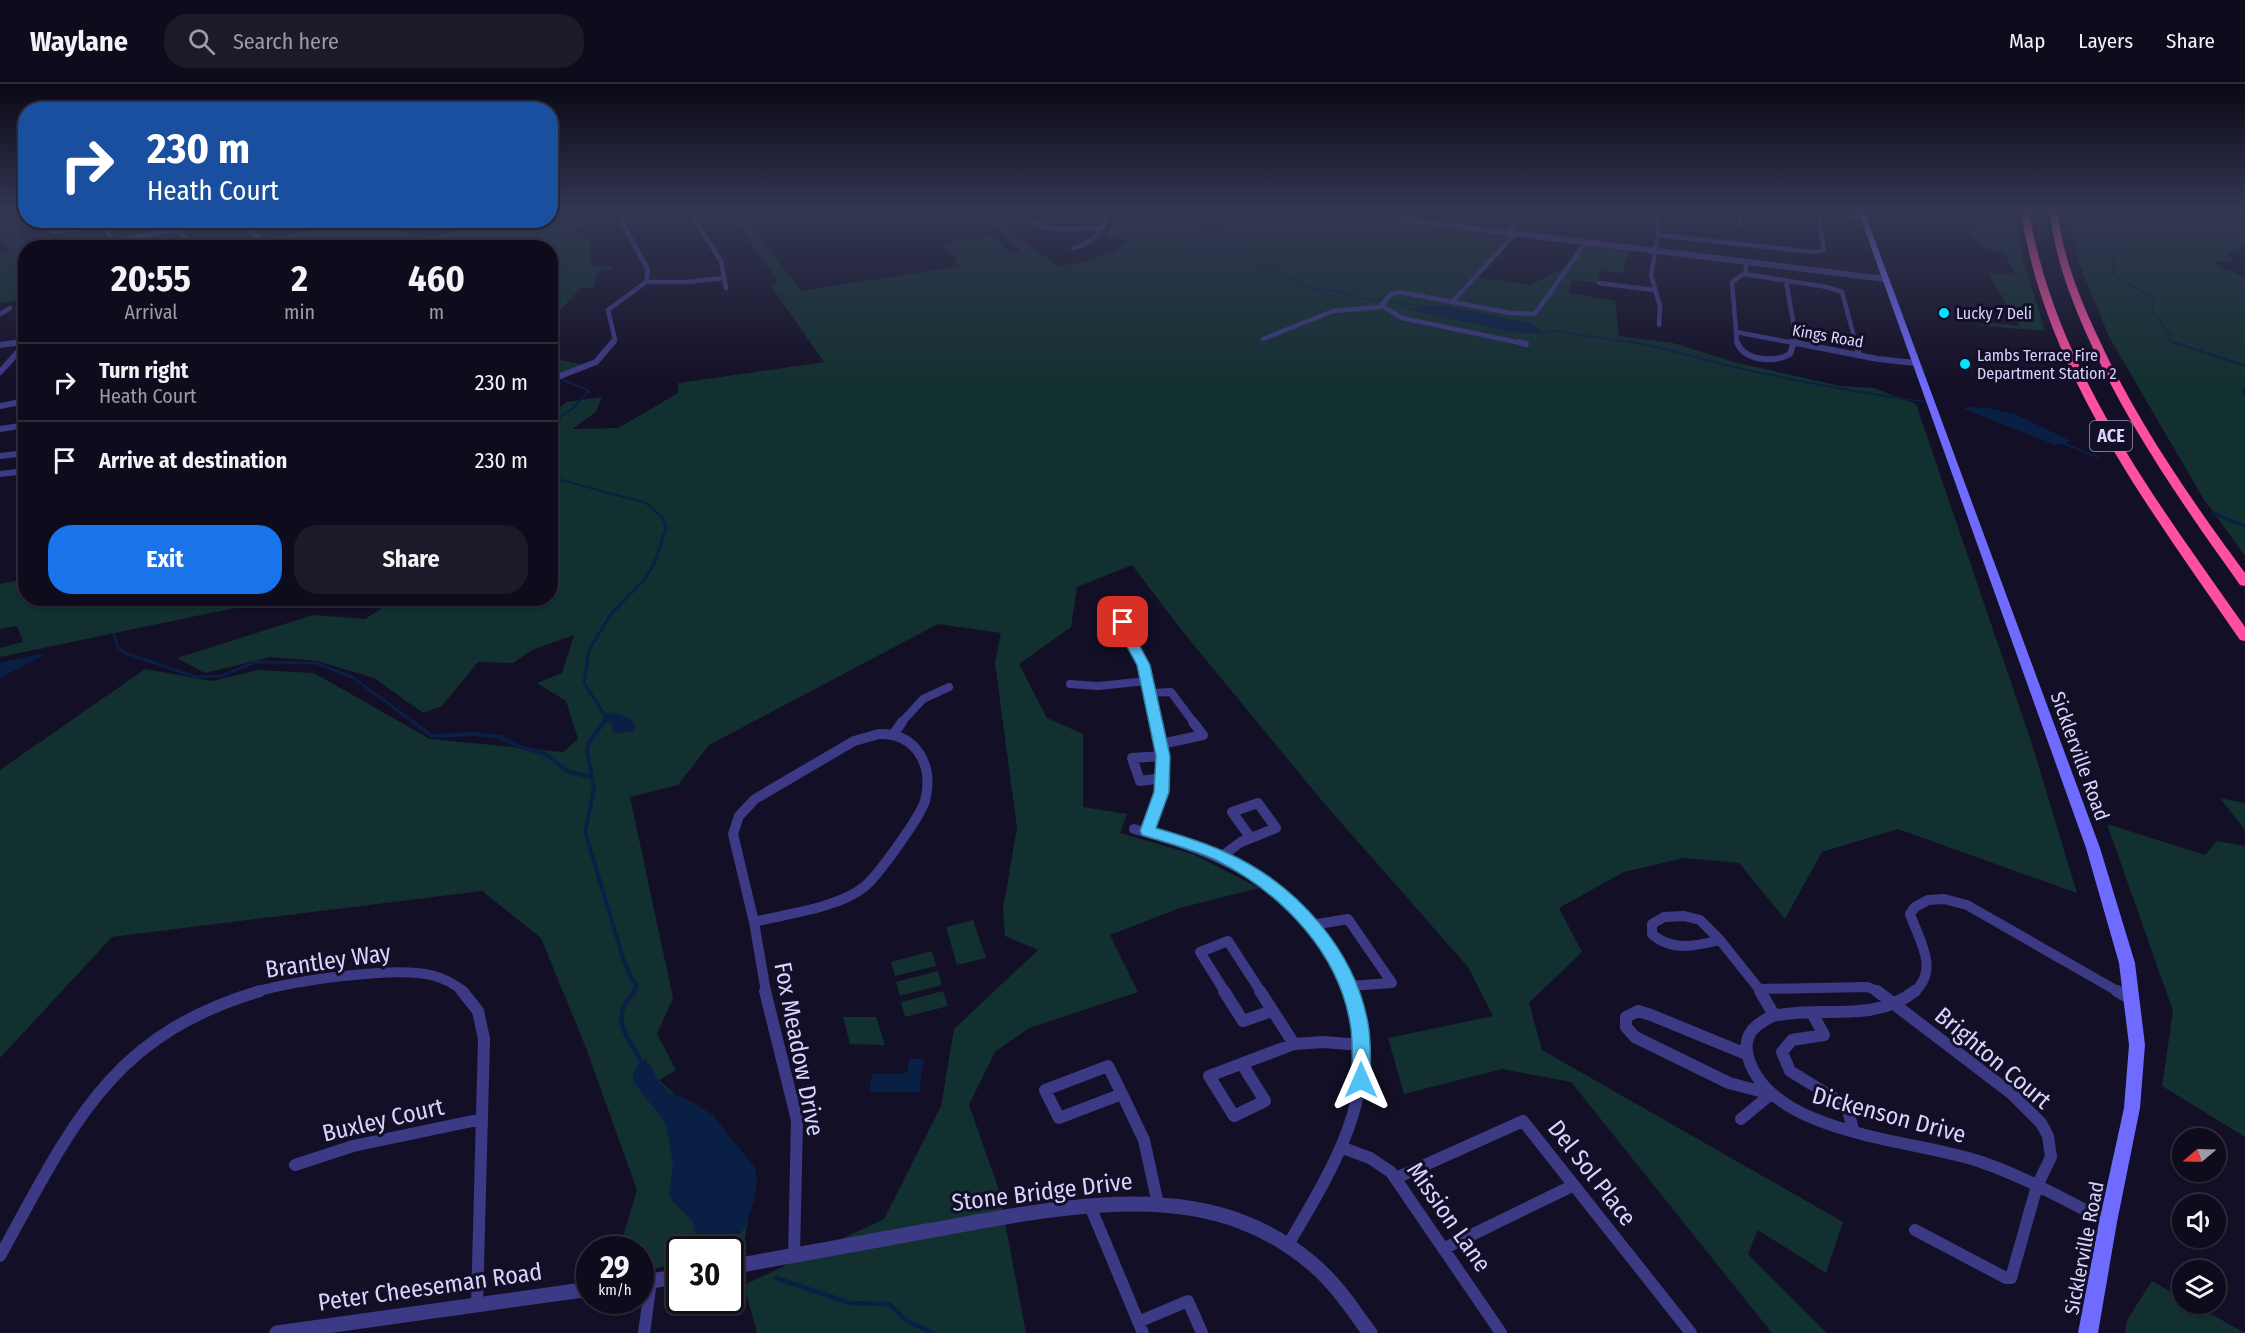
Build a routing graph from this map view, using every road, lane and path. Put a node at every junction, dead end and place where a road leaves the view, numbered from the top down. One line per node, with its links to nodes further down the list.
1 (648, 269): 14 (street)
2 (722, 269): 12 (street)
3 (1480, 269): 19 (street)
4 (1568, 269): 19 (street)
5 (1652, 269): 18 (street)
6 (1745, 269): 11 (street)
7 (1802, 269): 13 (street)
8 (1882, 269): 13 (main road, Sicklerville Road)
9 (2038, 269): 45 (highway, ACE)
10 (2066, 269): 43 (highway, ACE)
11 (1744, 274): 15 (street); 24 (street)
12 (724, 278): 14 (street); 17 (street)
13 (1886, 279): 32 (main road, Sicklerville Road)
14 (646, 282): 34 (street)
15 (1786, 282): 26 (street); 31 (street)
16 (1599, 283): 18 (street)
17 (726, 288)
18 (1654, 290): 23 (street)
19 (1452, 302): 20 (street)
20 (1382, 306): 25 (street); 28 (street)
21 (10, 308): 22 (street)
22 (0, 314)
23 (1659, 325)
24 (1736, 332): 26 (street, Kings Road); 26 (street)
25 (1263, 339)
26 (1795, 343): 31 (street, Kings Road)
27 (18, 344): 29 (street)
28 (1526, 344)
29 (0, 345)
30 (18, 352): 33 (street)
31 (1859, 355): 32 (street, Kings Road)
32 (1915, 363): 63 (main road, Sicklerville Road)
33 (0, 372)
34 (558, 377)
35 (18, 403): 36 (street)
36 (0, 406)
37 (18, 426): 38 (street)
38 (0, 429)
39 (18, 454): 40 (street)
40 (0, 456)
41 (18, 472): 42 (street)
42 (0, 474)
43 (2245, 582)
44 (1138, 604): 46 (street)
45 (2245, 637)
46 (1147, 681): 47 (street); 49 (street)
47 (1070, 684)
48 (949, 687): 50 (street)
49 (1149, 693): 51 (street); 51 (street)
50 (893, 735): 58 (street, Fox Meadow Drive); 58 (street)
51 (1161, 744): 52 (street)
52 (1163, 756): 53 (street); 53 (street)
53 (1163, 778): 55 (street)
54 (1134, 829): 55 (street)
55 (1147, 831): 57 (street)
56 (1250, 837): 56 (street); 57 (street)
57 (1222, 856): 59 (street)
58 (754, 922): 89 (street, Fox Meadow Drive)
59 (1312, 925): 61 (street); 61 (street)
60 (1720, 940): 60 (street); 62 (street)
61 (1349, 986): 69 (street)
62 (1759, 989): 64 (street, Brighton Court); 67 (street)
63 (2133, 1001): 64 (street); 84 (main road, Sicklerville Road)
64 (1893, 1004): 66 (street); 81 (street, Brighton Court)
65 (1272, 1011): 65 (street); 68 (street)
66 (1812, 1012): 67 (street); 76 (street)
67 (1774, 1015): 70 (street)
68 (1294, 1044): 69 (street); 71 (street)
69 (1361, 1046): 77 (street)
70 (1746, 1054): 73 (street, Dickenson Drive); 73 (street)
71 (1242, 1064): 71 (street)
72 (1123, 1094): 72 (street); 82 (street)
73 (1772, 1094): 75 (street); 76 (street, Dickenson Drive)
74 (482, 1119): 78 (street, Buxley Court); 88 (street, Brantley Way); 92 (street, Brantley Way)
75 (1741, 1119)
76 (1853, 1130): 81 (street, Dickenson Drive)
77 (1343, 1148): 79 (street, Mission Lane); 86 (street)
78 (295, 1165)
79 (1396, 1178): 80 (street, Del Sol Place); 87 (street, Mission Lane)
80 (1574, 1185): 87 (street); 100 (street, Del Sol Place)
81 (2037, 1186): 84 (street, Dickenson Drive); 85 (street, Brighton Court)
82 (1158, 1204): 83 (street, Stone Bridge Drive); 86 (street, Stone Bridge Drive)
83 (1090, 1206): 89 (street, Stone Bridge Drive); 94 (street)
84 (2108, 1222): 101 (main road, Sicklerville Road)
85 (1914, 1230)
86 (1288, 1245): 98 (street, Stone Bridge Drive)
87 (1445, 1248): 99 (street, Mission Lane)
88 (0, 1256)
89 (794, 1256): 90 (street)
90 (744, 1265)
91 (576, 1291): 92 (street, Peter Cheeseman Road)
92 (477, 1304): 95 (street, Peter Cheeseman Road)
93 (645, 1314): 96 (street)
94 (1140, 1327): 97 (street)
95 (277, 1333)
96 (644, 1333)
97 (1202, 1333)
98 (1370, 1333)
99 (1501, 1333)
100 (1691, 1333)
101 (2088, 1333)

